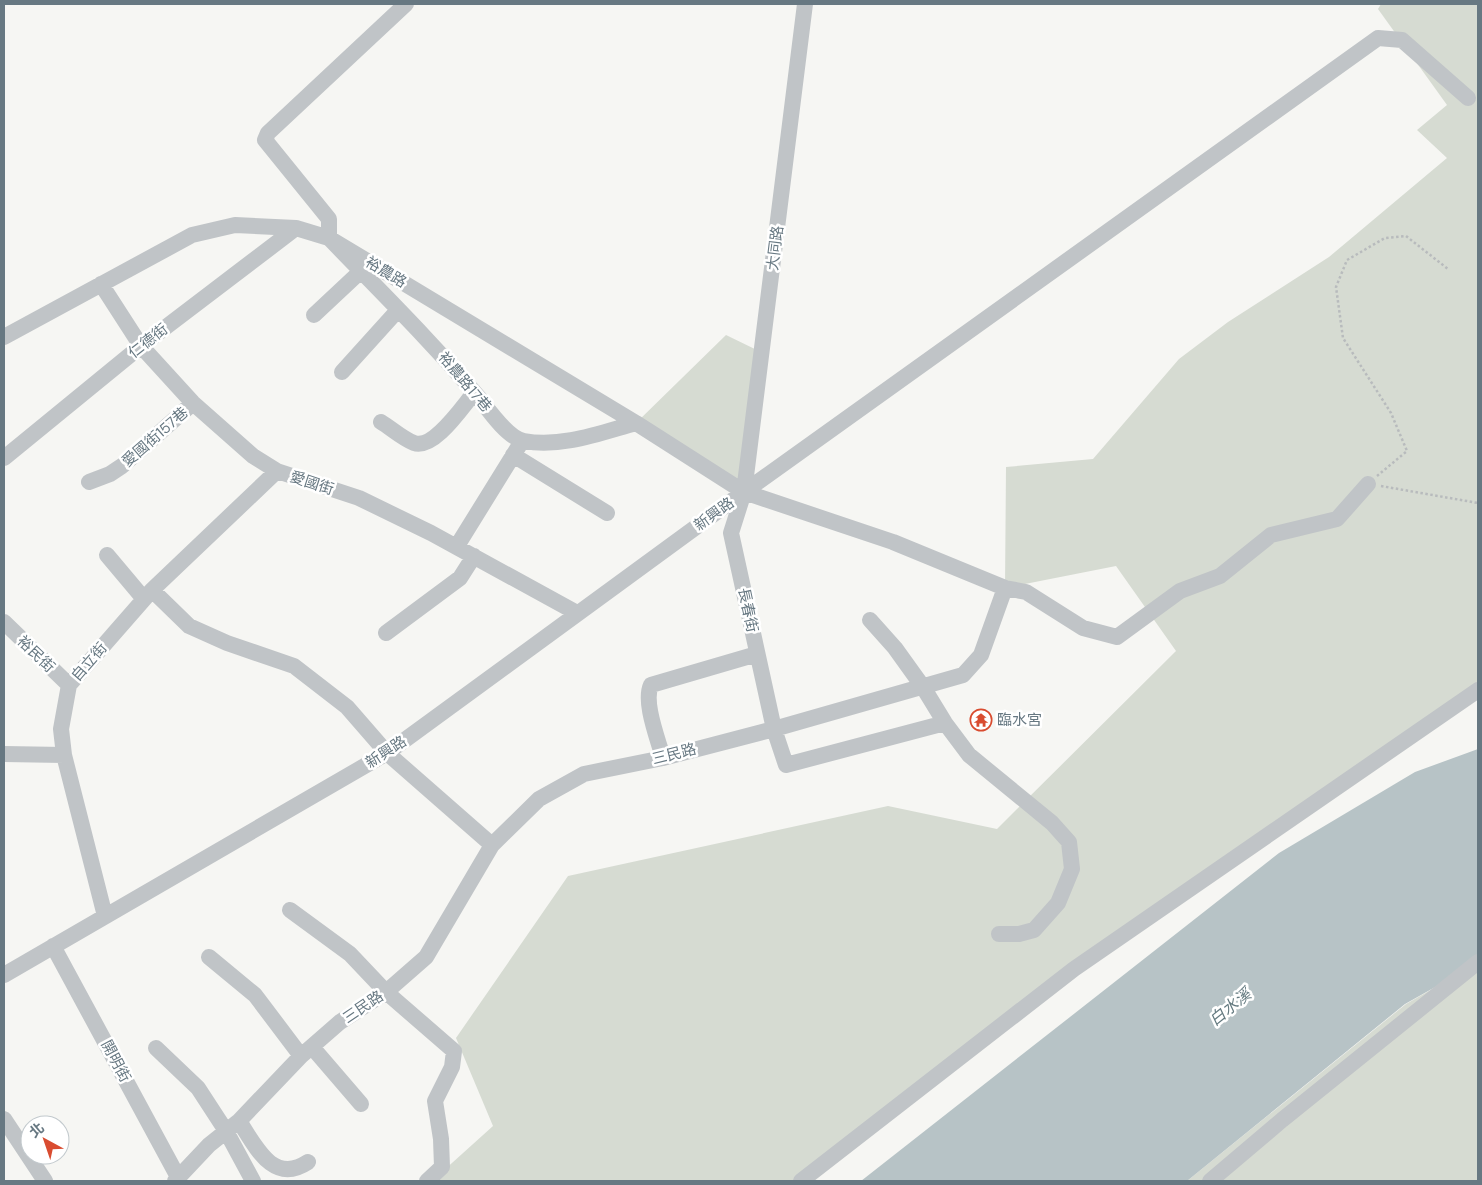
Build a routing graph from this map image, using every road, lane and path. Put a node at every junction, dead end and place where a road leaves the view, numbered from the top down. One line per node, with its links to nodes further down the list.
1 (406, 4): 5 (street)
2 (805, 4): 23 (street, 大同路)
3 (1468, 98): 23 (street, 新興路)
4 (296, 228): 5 (street, 裕農路); 8 (street, 裕農路); 12 (street, 仁德街)
5 (329, 238): 7 (street, 裕農路17巷); 17 (street, 裕農路)
6 (1448, 269): 22 (path)
7 (361, 271): 9 (street, 裕農路17巷); 10 (street)
8 (101, 284): 11 (street, 裕農路); 12 (street, 愛國街)
9 (398, 310): 13 (street); 14 (street, 裕農路17巷)
10 (314, 315)
11 (4, 337)
12 (142, 346): 15 (street, 愛國街); 19 (street, 仁德街)
13 (342, 372)
14 (474, 393): 16 (street); 18 (street, 裕農路17巷)
15 (193, 403): 20 (street, 愛國街); 21 (street, 愛國街157巷)
16 (381, 422)
17 (636, 423): 18 (street); 23 (street, 裕農路)
18 (517, 448): 25 (street, 裕農路17巷); 26 (street)
19 (4, 458)
20 (277, 471): 26 (street, 愛國街); 30 (street, 自立街)
21 (89, 482)
22 (1368, 484): 24 (path); 29 (street)
23 (744, 492): 29 (street); 31 (street, 新興路); 35 (street, 長春街)
24 (1478, 503)
25 (607, 513)
26 (457, 546): 28 (street, 愛國街)
27 (107, 555): 30 (street)
28 (474, 556): 31 (street, 愛國街); 34 (street)
29 (1005, 588): 37 (street, 三民路)
30 (148, 595): 36 (street, 自立街); 42 (street)
31 (577, 613): 42 (street, 新興路)
32 (870, 620): 37 (street)
33 (4, 622): 36 (street, 裕民街)
34 (386, 634)
35 (758, 654): 40 (street, 長春街); 46 (street)
36 (69, 685): 45 (street, 自立街)
37 (923, 687): 39 (street); 40 (street, 三民路)
38 (1478, 690): 66 (street)
39 (944, 723): 40 (street, 長春街); 50 (street)
40 (774, 729): 46 (street, 三民路)
41 (4, 740): 44 (street)
42 (387, 753): 47 (street); 49 (street, 新興路)
43 (4, 754): 44 (street)
44 (21, 754): 45 (street)
45 (64, 755): 49 (street, 自立街)
46 (663, 758): 47 (street, 三民路)
47 (492, 846): 55 (street, 三民路)
48 (290, 910): 55 (street)
49 (105, 916): 51 (street, 新興路)
50 (999, 934)
51 (53, 946): 54 (street, 新興路); 62 (street, 開明街)
52 (209, 957): 57 (street)
53 (1478, 962): 67 (street)
54 (4, 975)
55 (386, 992): 57 (street, 三民路); 65 (street)
56 (156, 1048): 60 (street)
57 (306, 1052): 58 (street); 60 (street, 三民路)
58 (361, 1104)
59 (4, 1119): 63 (street)
60 (233, 1126): 61 (street); 62 (street, 三民路); 64 (street)
61 (308, 1162)
62 (177, 1179)
63 (44, 1181)
64 (253, 1181)
65 (427, 1181)
66 (801, 1181)
67 (1210, 1181)

